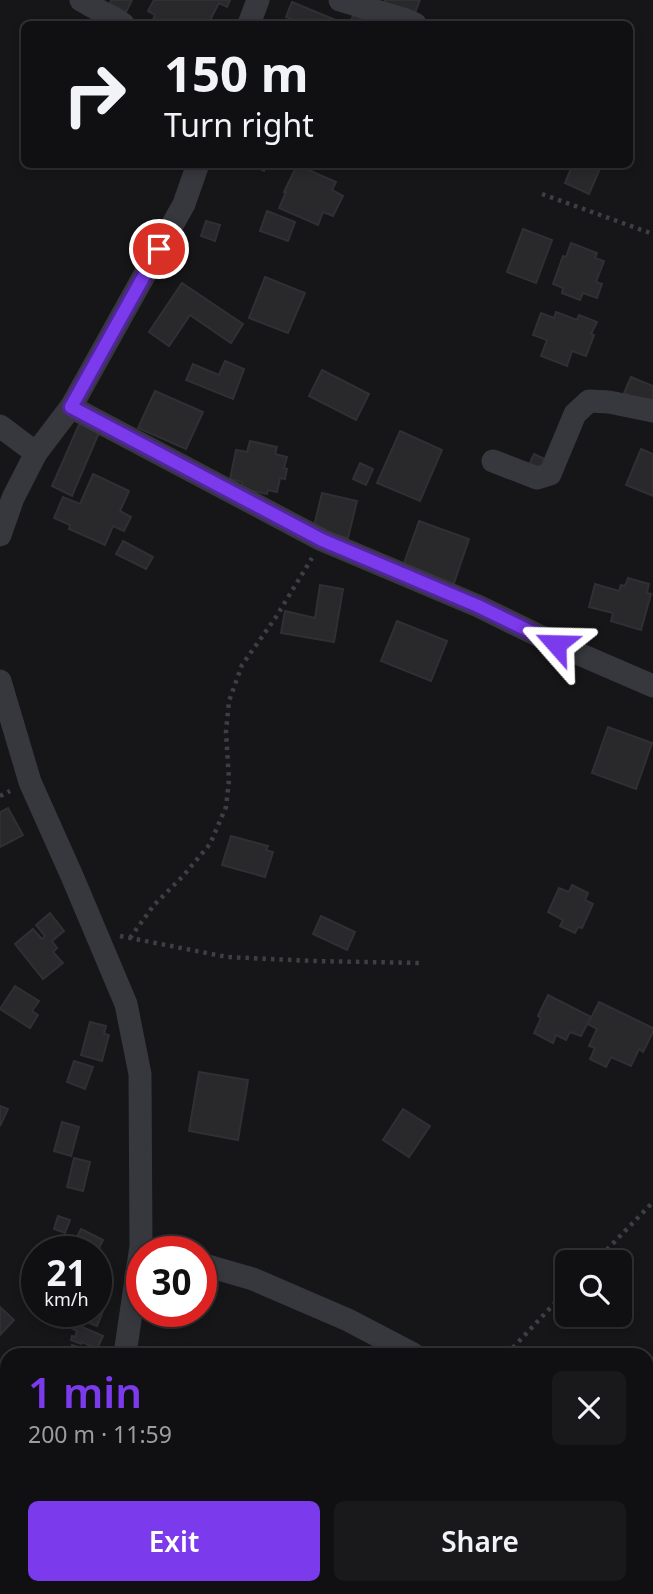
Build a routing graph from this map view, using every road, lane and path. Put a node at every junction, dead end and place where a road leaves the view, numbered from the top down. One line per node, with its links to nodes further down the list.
1 (81, 0): 4 (street)
2 (258, 0): 5 (street)
3 (340, 0): 6 (street)
4 (118, 21)
5 (251, 21)
6 (408, 21)
7 (197, 168): 10 (street)
8 (542, 194): 9 (path)
9 (653, 234)
10 (71, 407): 13 (street); 16 (street)
11 (653, 411): 14 (street)
12 (0, 426): 13 (street)
13 (36, 453): 15 (street)
14 (493, 461)
15 (0, 535)
16 (322, 540): 18 (street); 20 (path)
17 (0, 681): 19 (street)
18 (653, 686)
19 (95, 932): 20 (path); 23 (street)
20 (130, 938): 21 (path)
21 (419, 963)
22 (653, 1202): 24 (path)
23 (149, 1236)
24 (607, 1250)
25 (217, 1269): 29 (street)
26 (555, 1303): 30 (path)
27 (131, 1327): 28 (street)
28 (126, 1348)
29 (402, 1348)
30 (513, 1348)

